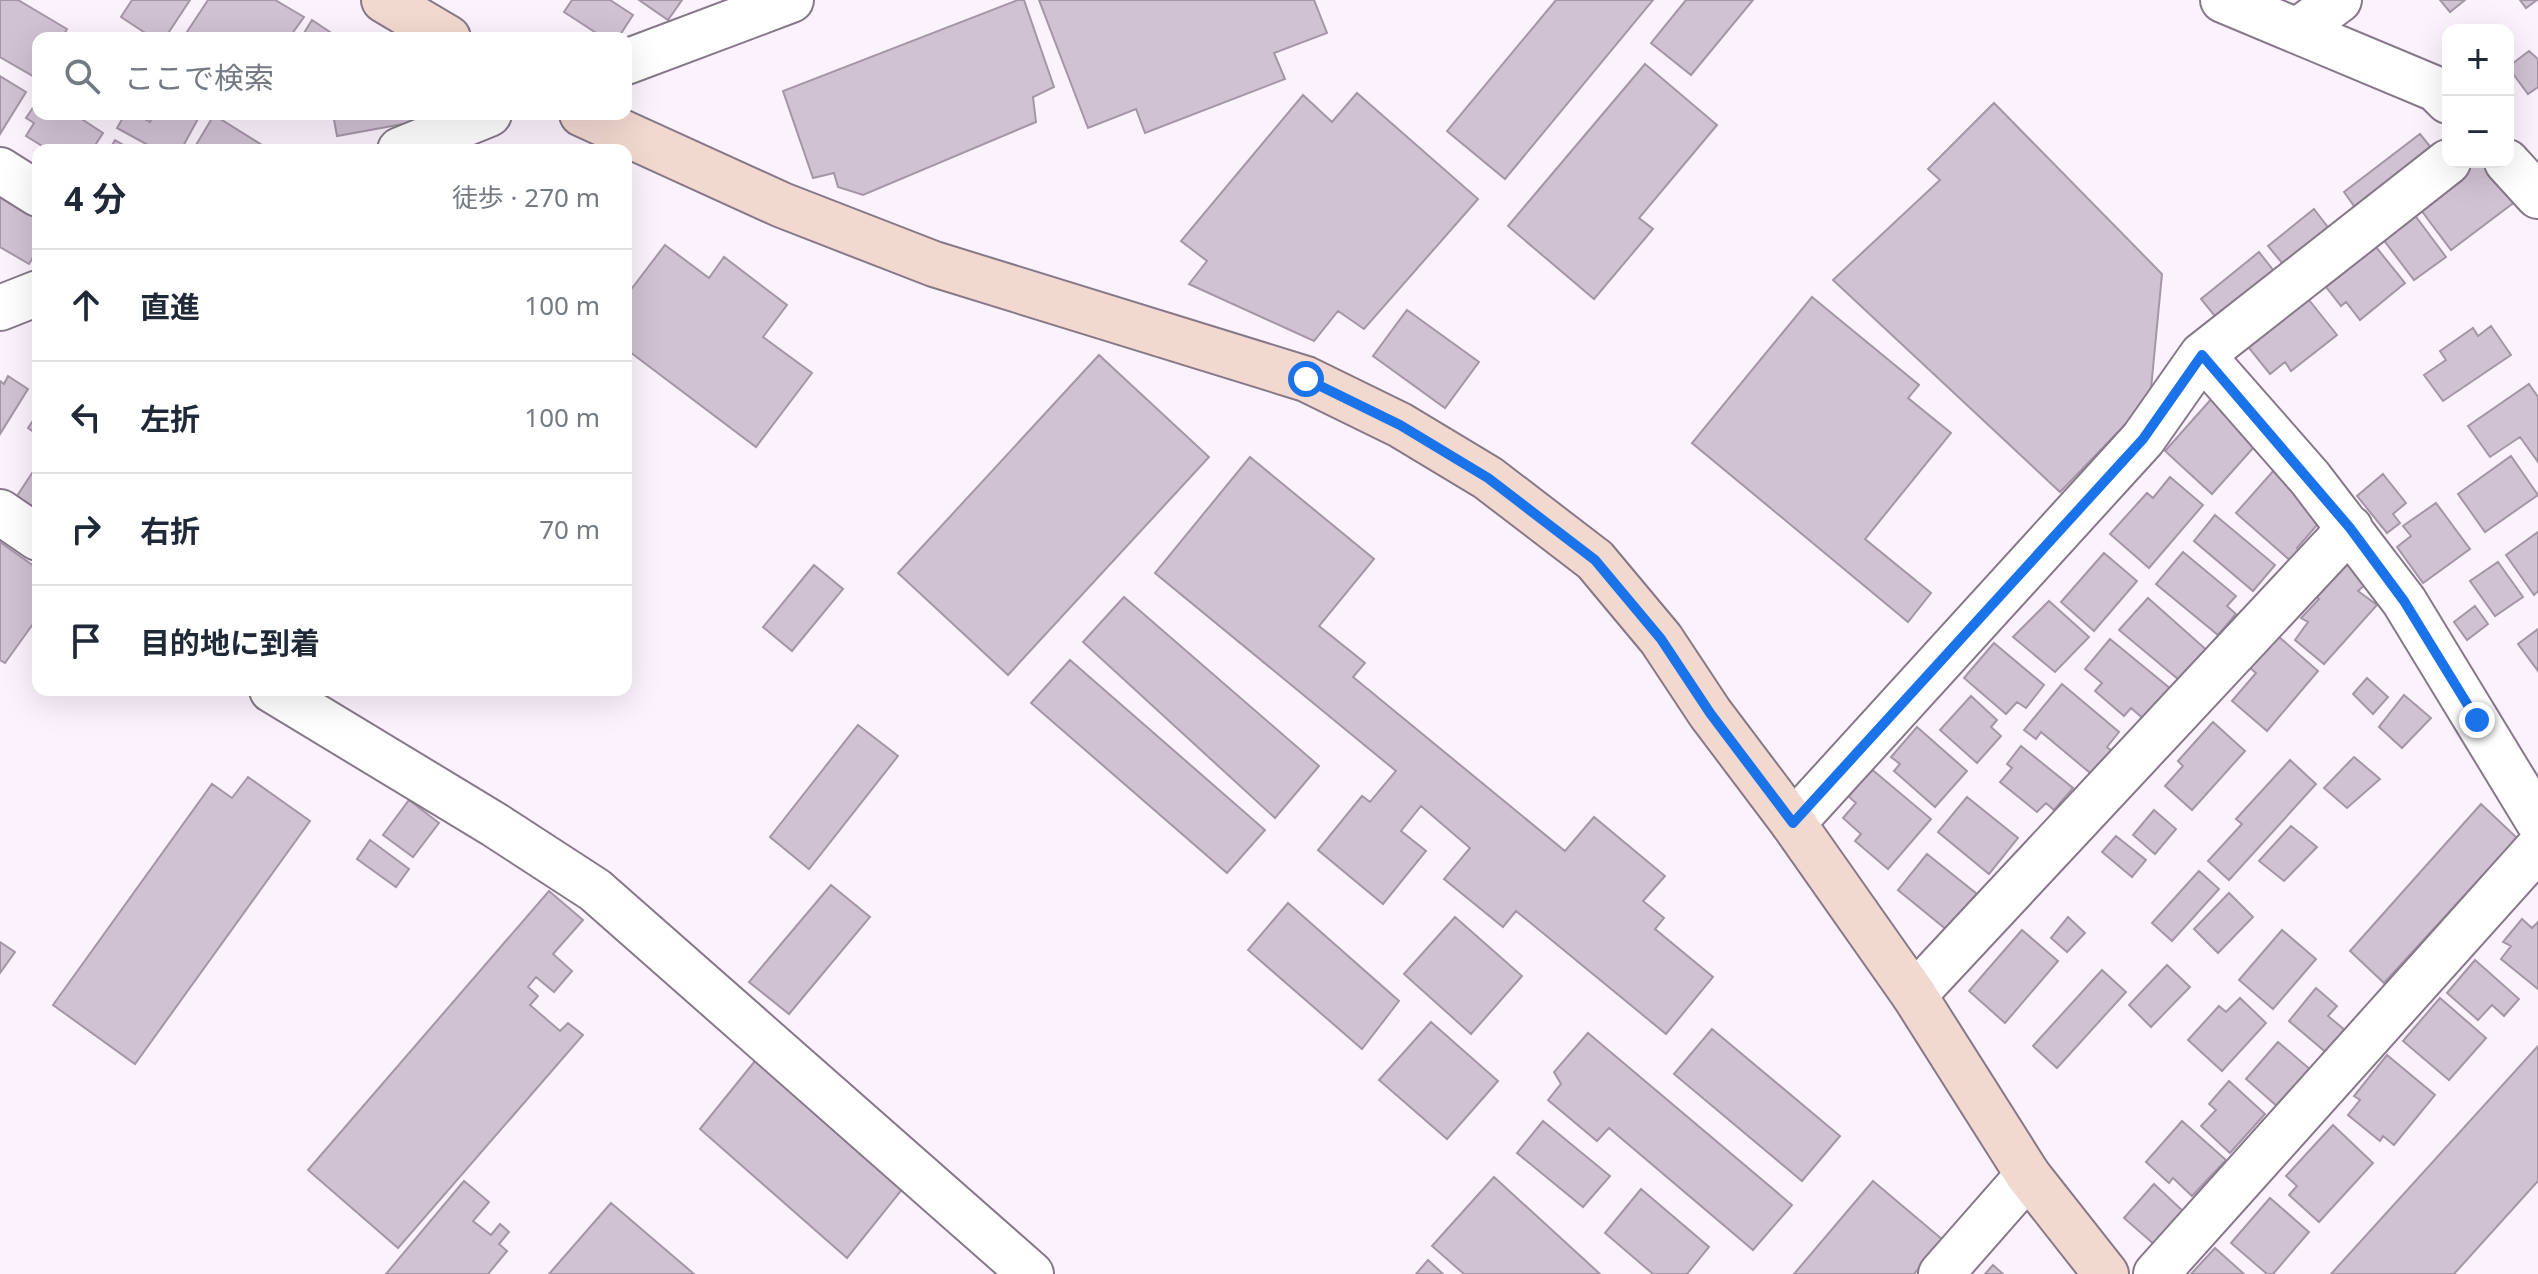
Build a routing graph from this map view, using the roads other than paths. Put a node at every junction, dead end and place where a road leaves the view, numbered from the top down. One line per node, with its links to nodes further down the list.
1 (384, 0): 6 (street)
2 (791, 0): 7 (street)
3 (2223, 0): 5 (street)
4 (2339, 0): 5 (street)
5 (2297, 31): 8 (street)
6 (438, 32)
7 (632, 60)
8 (2443, 96)
9 (474, 120): 11 (street)
10 (595, 120): 25 (street)
11 (415, 144)
12 (2442, 167): 19 (street)
13 (2512, 168): 16 (street)
14 (0, 170): 15 (street)
15 (32, 190)
16 (2538, 196)
17 (32, 295): 18 (street)
18 (0, 308)
19 (2202, 355): 21 (street); 25 (street)
20 (0, 512): 22 (street)
21 (2350, 528): 24 (street); 27 (street)
22 (32, 534)
23 (282, 696): 29 (street)
24 (2538, 821)
25 (1793, 823): 27 (street)
26 (2538, 848): 32 (street)
27 (1914, 995): 28 (street)
28 (2028, 1175): 30 (street); 31 (street)
29 (1031, 1274)
30 (1941, 1274)
31 (2106, 1274)
32 (2156, 1274)

